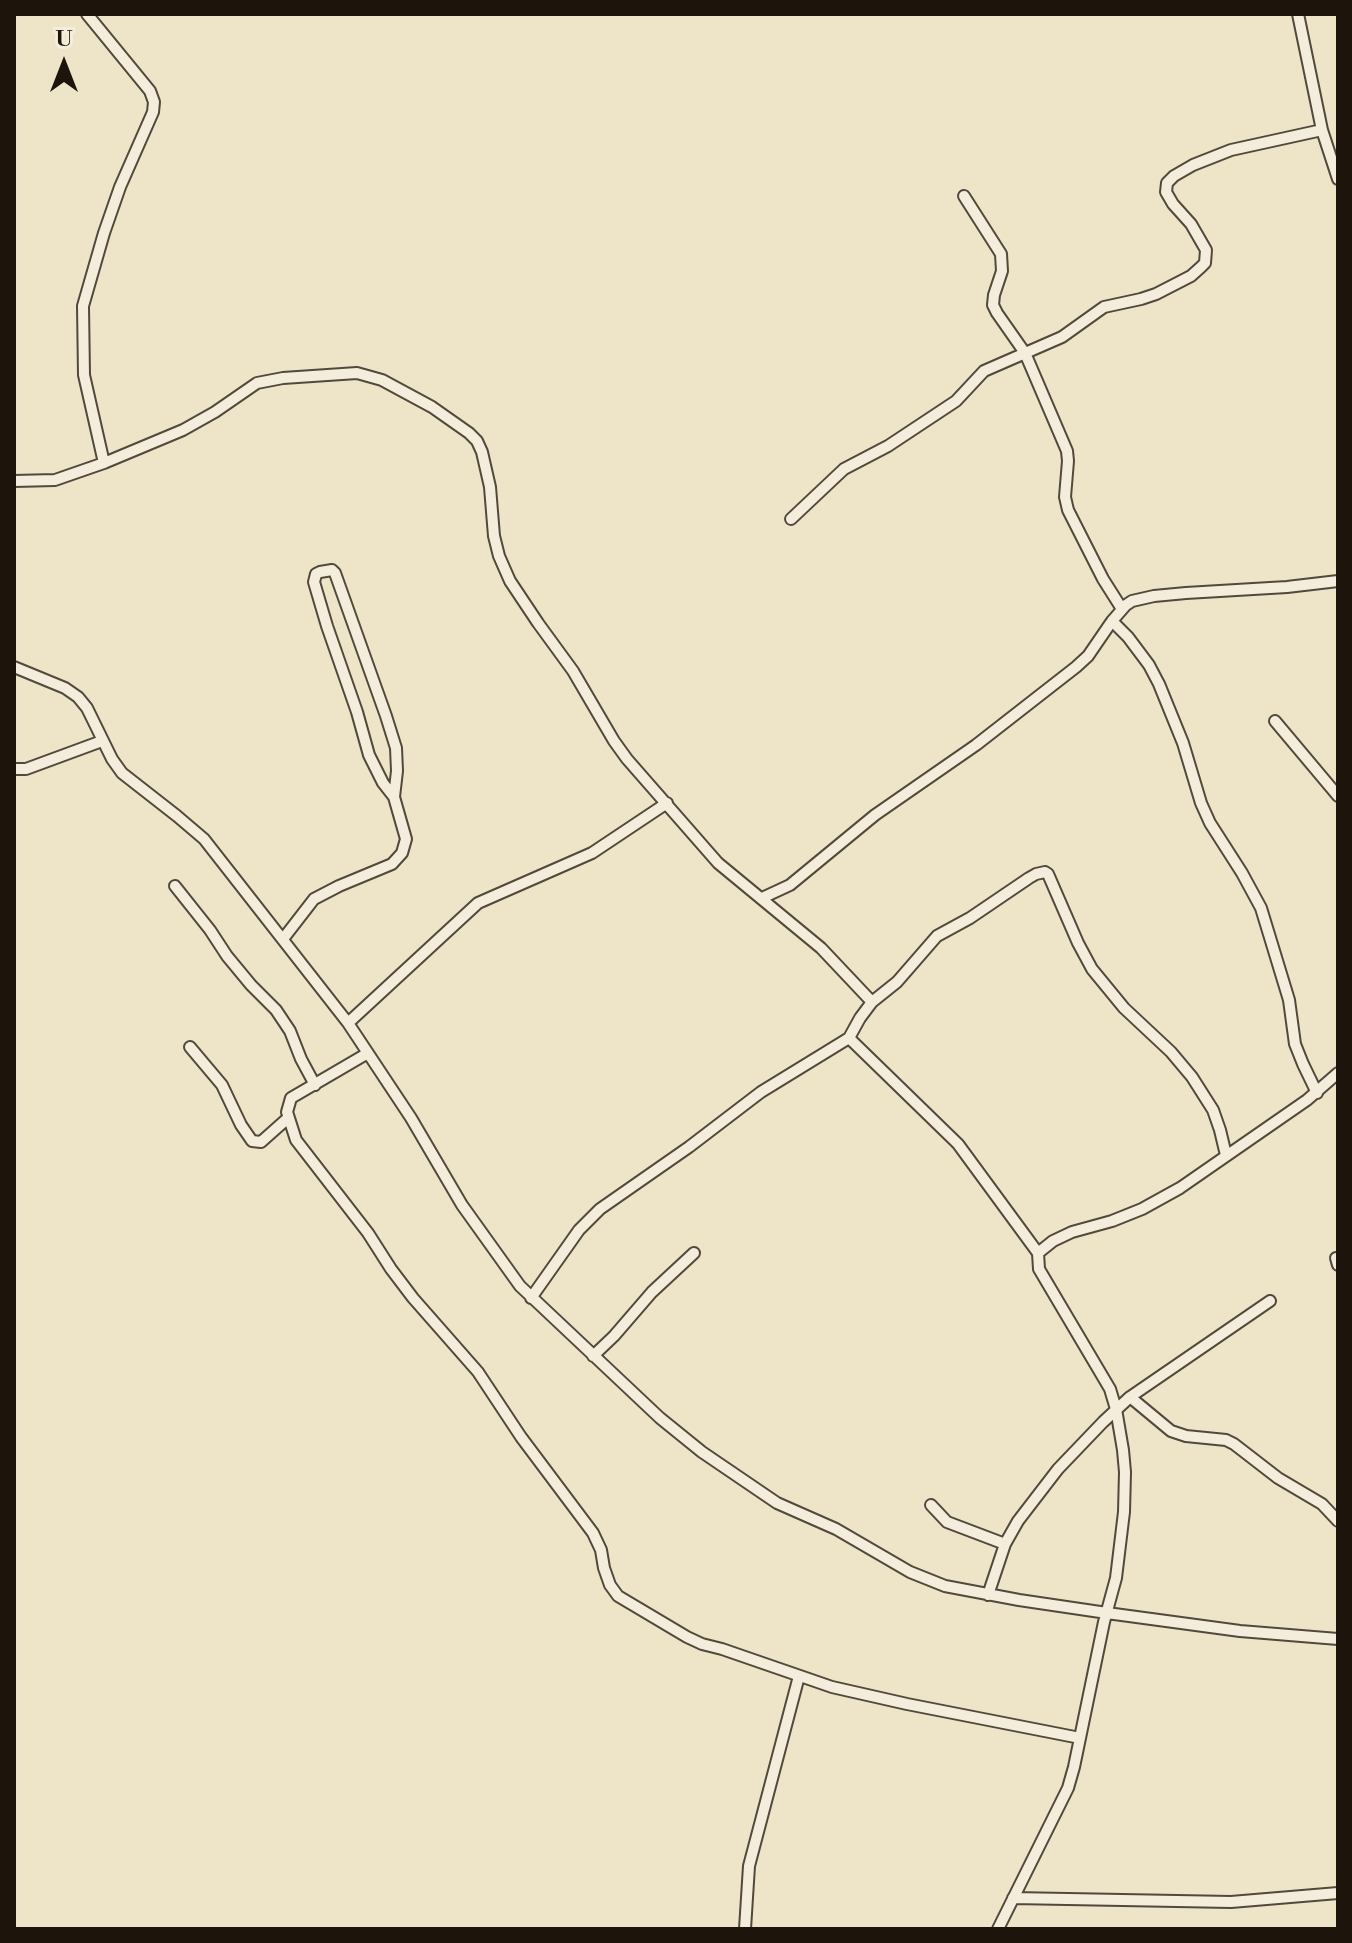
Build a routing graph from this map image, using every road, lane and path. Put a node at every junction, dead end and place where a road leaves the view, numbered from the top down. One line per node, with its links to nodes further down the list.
1 (87, 14): 7 (street)
2 (1298, 14): 3 (street)
3 (1322, 130): 4 (street); 6 (street)
4 (1338, 179)
5 (964, 196): 6 (street)
6 (1025, 353): 9 (street); 11 (street)
7 (104, 463): 8 (street); 19 (street)
8 (14, 481)
9 (791, 519)
10 (1338, 581): 11 (street)
11 (1122, 609): 12 (street)
12 (1112, 621): 21 (street); 30 (street)
13 (14, 667): 15 (street)
14 (1275, 721): 17 (street)
15 (102, 741): 16 (street); 22 (street)
16 (14, 769)
17 (1338, 796)
18 (394, 797): 18 (street); 22 (street)
19 (667, 803): 21 (street); 24 (street)
20 (175, 886): 29 (street)
21 (762, 898): 23 (street)
22 (283, 939): 24 (street)
23 (872, 1002): 25 (street); 32 (street)
24 (348, 1023): 27 (street)
25 (849, 1038): 34 (street); 35 (street)
26 (190, 1047): 31 (street)
27 (368, 1053): 29 (street); 35 (street)
28 (1338, 1073): 30 (street)
29 (315, 1085): 31 (street)
30 (1317, 1093): 32 (street)
31 (288, 1118): 46 (street)
32 (1226, 1155): 34 (street)
33 (694, 1253): 37 (street)
34 (1038, 1253): 39 (street)
35 (531, 1298): 37 (street)
36 (1270, 1301): 38 (street)
37 (593, 1356): 43 (street)
38 (1130, 1397): 39 (street); 41 (street)
39 (1116, 1409): 42 (street); 44 (street)
40 (931, 1505): 42 (street)
41 (1338, 1521)
42 (1005, 1544): 43 (street)
43 (988, 1595): 44 (street)
44 (1107, 1613): 45 (street); 47 (street)
45 (1338, 1639)
46 (799, 1676): 47 (street); 50 (street)
47 (1080, 1738): 49 (street)
48 (1338, 1893): 49 (street)
49 (1013, 1898): 51 (street)
50 (745, 1929)
51 (998, 1929)

